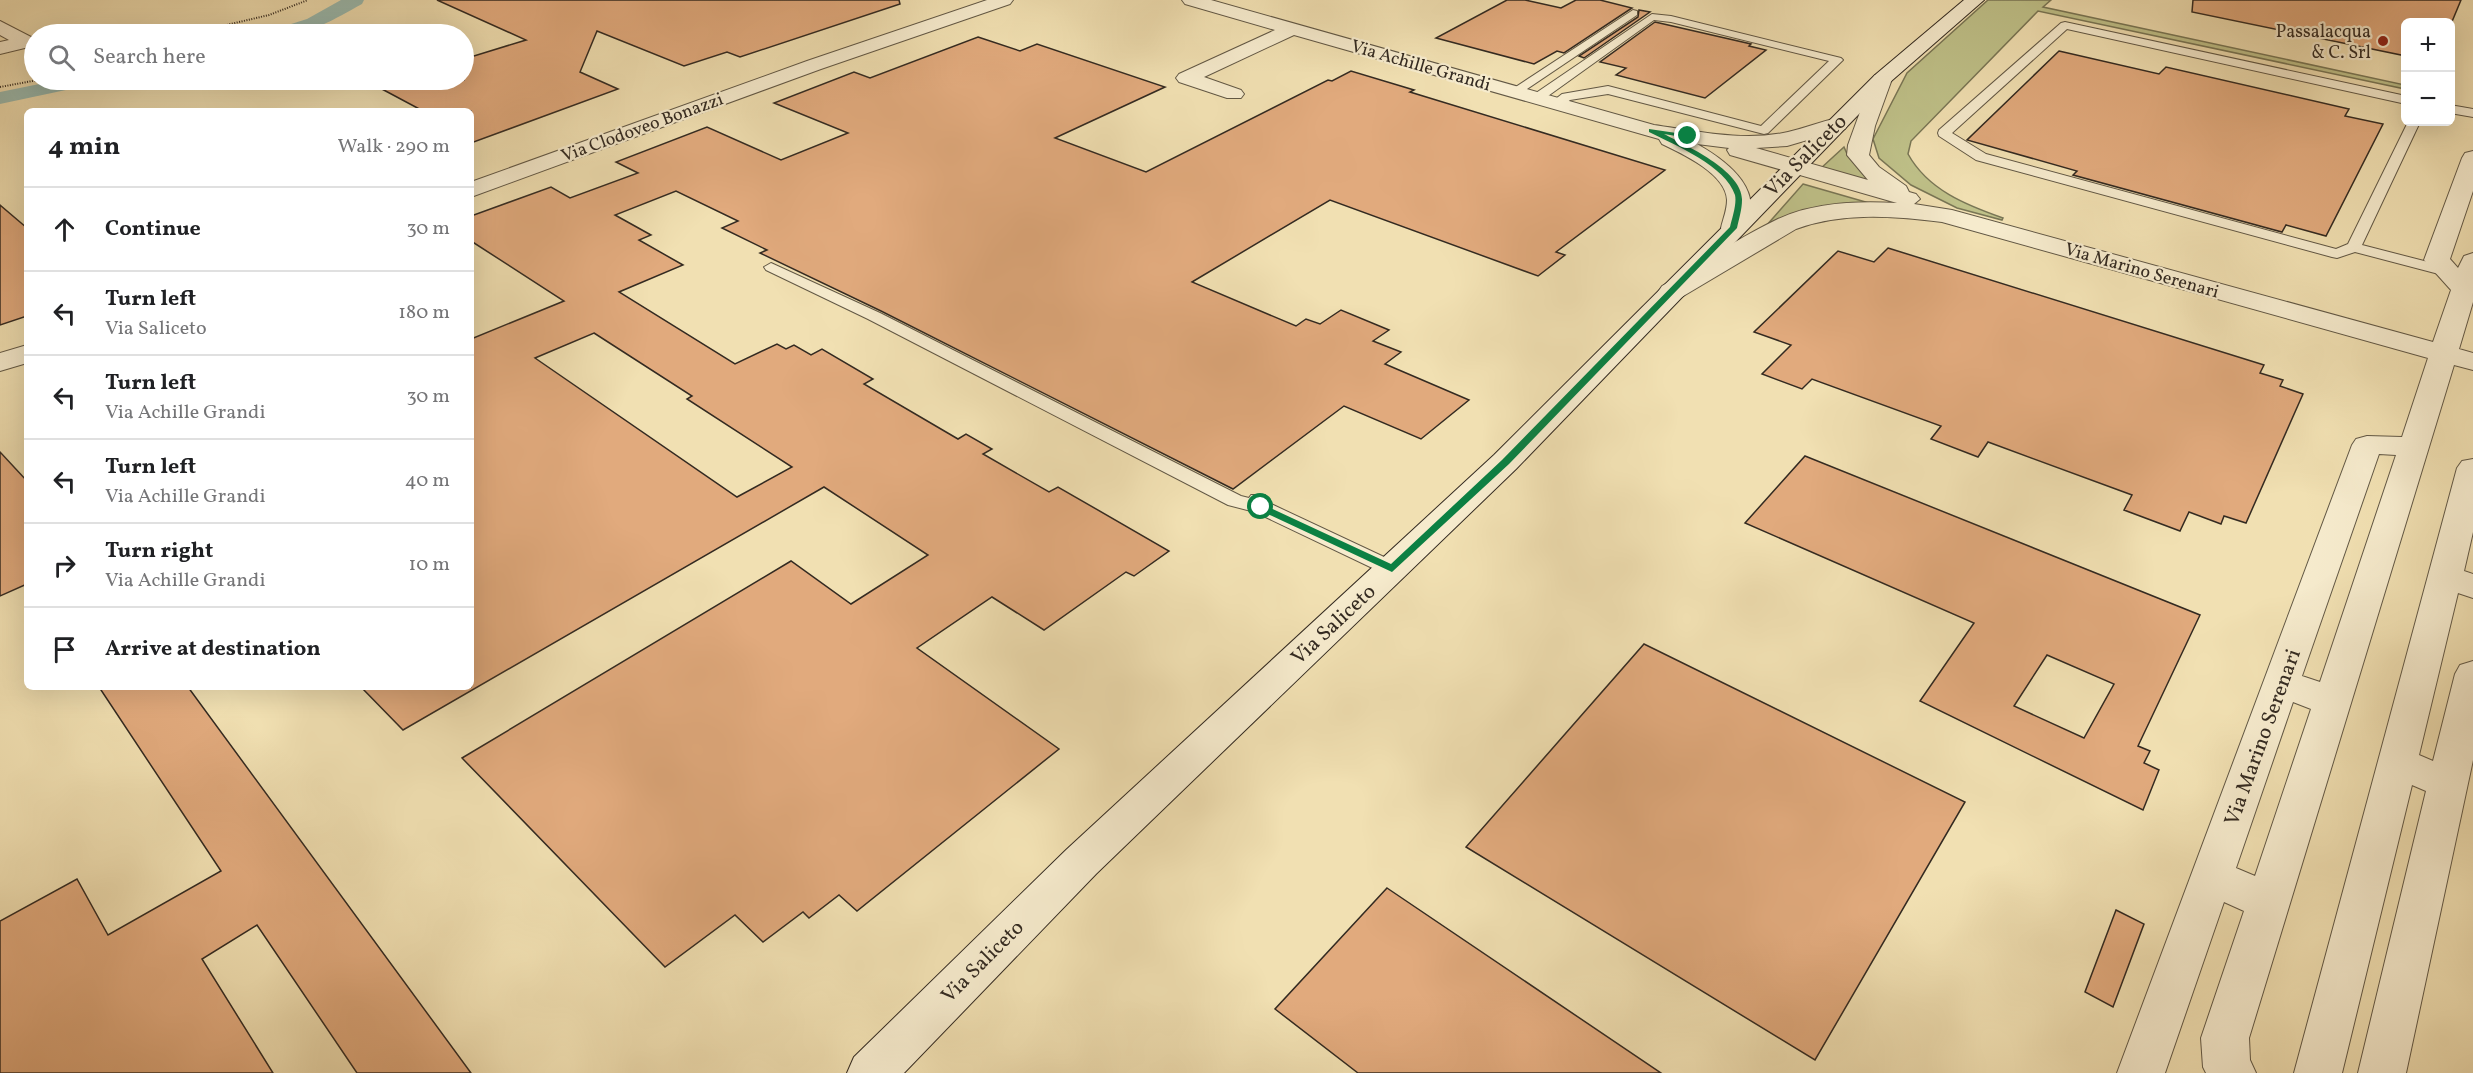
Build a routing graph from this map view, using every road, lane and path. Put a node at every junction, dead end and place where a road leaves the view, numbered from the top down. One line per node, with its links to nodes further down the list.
1 (308, 0): 7 (path)
2 (975, 0): 13 (street, Via Clodoveo Bonazzi)
3 (1004, 0): 13 (street, Via Clodoveo Bonazzi)
4 (1191, 0): 9 (street, Via Achille Grandi)
5 (1975, 0): 14 (street, Via Saliceto)
6 (1634, 13): 17 (lane)
7 (231, 24)
8 (0, 27): 10 (street)
9 (1292, 28): 17 (street, Via Achille Grandi); 18 (street)
10 (24, 41)
11 (24, 42): 12 (street)
12 (0, 48)
13 (814, 65): 29 (street, Via Clodoveo Bonazzi)
14 (1882, 79): 24 (street, Via Saliceto); 30 (street, Via Marino Serenari)
15 (24, 83): 16 (path)
16 (0, 87)
17 (1514, 92): 19 (street, Via Achille Grandi)
18 (1233, 93)
19 (1537, 98): 21 (street, Via Achille Grandi); 21 (lane)
20 (2401, 99): 32 (lane)
21 (1557, 104): 26 (street, Via Achille Grandi)
22 (2455, 110): 23 (lane)
23 (2473, 113)
24 (1837, 124): 26 (street, Via Achille Grandi); 28 (street, Via Saliceto)
25 (2412, 126): 32 (lane)
26 (1683, 139): 28 (street, Via Achille Grandi); 31 (street, Via Achille Grandi)
27 (2473, 158): 34 (street)
28 (1790, 170): 30 (street, Via Marino Serenari); 31 (street, Via Saliceto)
29 (474, 189)
30 (1910, 205): 35 (street, Via Marino Serenari); 37 (street, Via Marino Serenari)
31 (1733, 228): 35 (street, Via Saliceto)
32 (2354, 248): 34 (lane)
33 (771, 267): 43 (lane)
34 (2463, 274): 37 (street)
35 (1671, 292): 43 (street, Via Saliceto)
36 (24, 354): 38 (street)
37 (2459, 358): 39 (street)
38 (0, 363)
39 (2414, 446): 41 (street, Via Marino Serenari); 42 (street)
40 (2473, 468): 44 (street)
41 (2337, 527): 42 (street); 46 (street, Via Marino Serenari)
42 (2384, 544): 47 (street)
43 (1392, 569): 52 (street, Via Saliceto)
44 (2459, 581): 48 (street)
45 (2473, 674): 49 (street)
46 (2282, 682): 47 (street); 50 (street, Via Marino Serenari)
47 (2332, 702): 51 (street)
48 (2397, 763): 49 (street); 55 (street)
49 (2448, 783): 56 (street)
50 (2212, 876): 51 (street); 53 (street, Via Marino Serenari)
51 (2268, 902): 54 (street)
52 (871, 1073)
53 (2141, 1073)
54 (2232, 1073)
55 (2318, 1073)
56 (2382, 1073)

